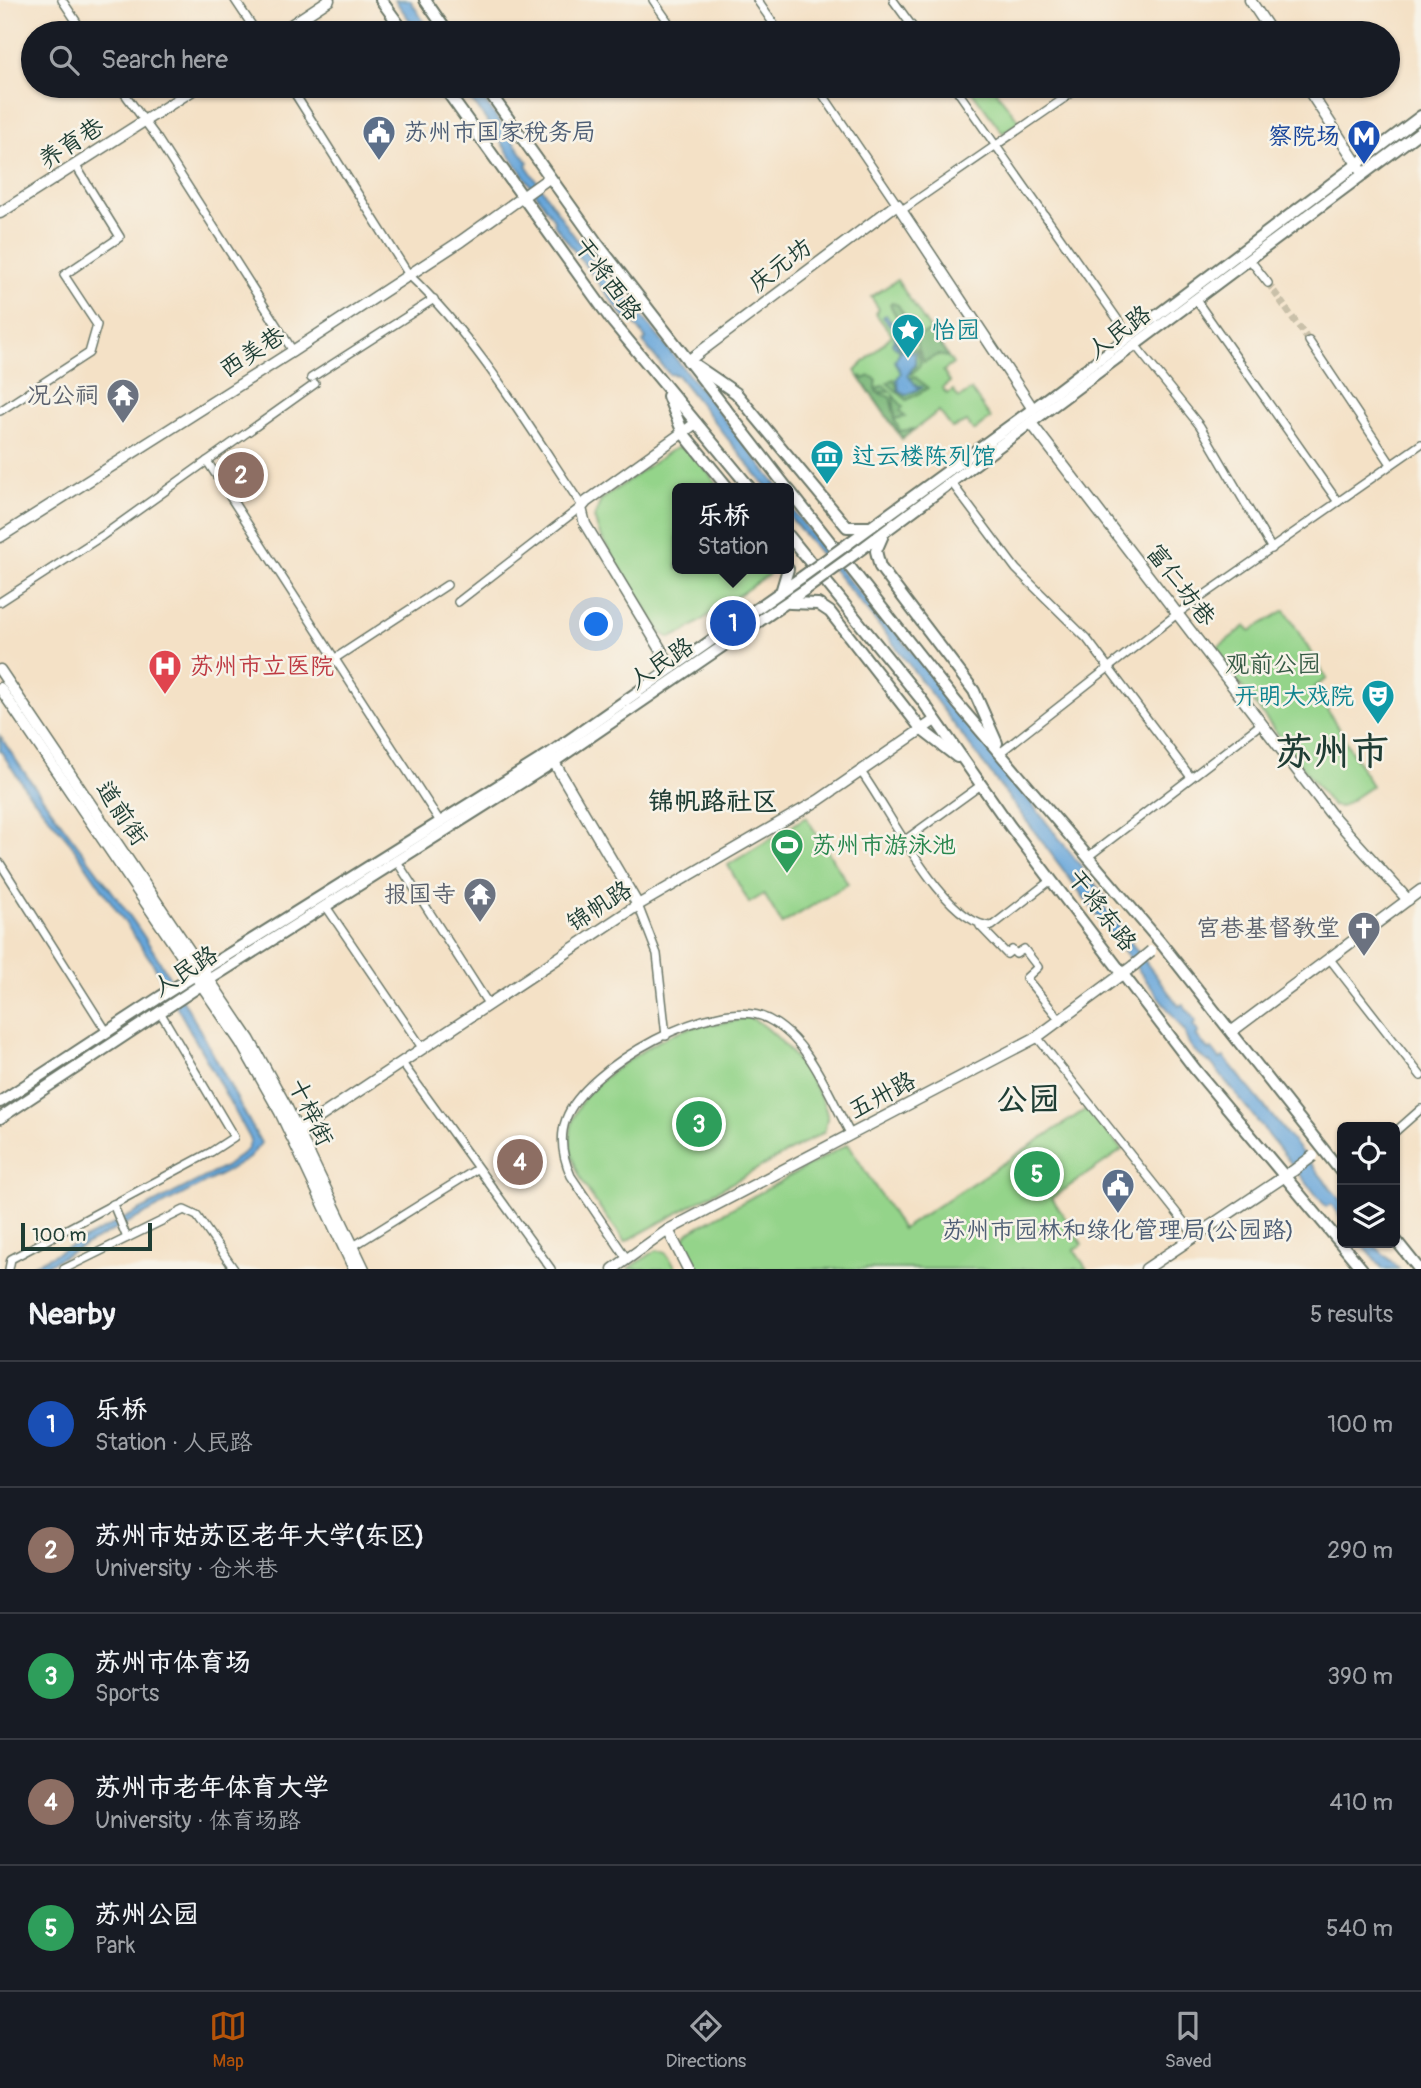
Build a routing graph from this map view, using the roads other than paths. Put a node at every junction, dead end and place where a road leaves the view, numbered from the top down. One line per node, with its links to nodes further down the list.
1 (62, 0): 10 (street)
2 (235, 0): 11 (street)
3 (328, 0): 12 (street)
4 (381, 0): 13 (main road)
5 (425, 0): 14 (main road)
6 (653, 0): 15 (street)
7 (757, 0): 16 (street)
8 (893, 0): 17 (street)
9 (1250, 0): 18 (street)
10 (76, 21)
11 (249, 21)
12 (297, 21)
13 (396, 21)
14 (440, 21)
15 (668, 21)
16 (772, 21)
17 (908, 21)
18 (1264, 21)
19 (128, 98): 29 (street)
20 (180, 98): 29 (street, 养育巷)
21 (298, 98): 40 (street)
22 (452, 98): 36 (main road, 干将西路)
23 (493, 98): 35 (main road, 干将西路)
24 (825, 98): 37 (street)
25 (963, 98): 31 (street)
26 (1065, 98): 31 (street)
27 (1314, 98): 32 (street)
28 (1421, 116): 32 (main road, 人民路)
29 (144, 121): 33 (street, 养育巷); 46 (street)
30 (1421, 131): 34 (main road, 人民路)
31 (997, 146): 37 (street); 44 (street)
32 (1357, 163): 34 (street); 44 (main road, 人民路)
33 (76, 166): 38 (street, 养育巷); 52 (street)
34 (1364, 174): 39 (main road, 人民路)
35 (546, 180): 36 (street, 西美巷); 47 (main road, 干将西路)
36 (527, 194): 40 (street, 西美巷); 48 (main road, 干将西路)
37 (900, 207): 47 (street, 庆元坊); 51 (street)
38 (0, 213)
39 (1250, 260): 41 (street); 43 (main road, 人民路)
40 (409, 275): 42 (street); 46 (street, 西美巷)
41 (1268, 283)
42 (434, 299): 57 (street); 65 (street)
43 (1196, 300): 44 (main road, 人民路); 64 (street)
44 (1133, 341): 51 (main road, 人民路); 53 (main road, 人民路); 70 (street)
45 (1309, 341): 58 (street)
46 (293, 351): 68 (street, 西美巷)
47 (688, 361): 49 (main road); 50 (main road, 干将西路)
48 (665, 387): 54 (main road, 干将西路); 55 (main road)
49 (736, 393): 50 (main road); 66 (main road)
50 (721, 404): 62 (main road, 干将西路)
51 (1033, 409): 66 (main road, 人民路)
52 (0, 411)
53 (1031, 423): 59 (main road, 人民路); 78 (street, 富仁坊巷)
54 (696, 424): 55 (street); 61 (main road, 干将西路)
55 (683, 433): 60 (main road); 65 (street)
56 (1421, 444): 58 (street)
57 (207, 461): 75 (street); 79 (street)
58 (1391, 464): 64 (street)
59 (951, 482): 67 (main road, 人民路); 81 (street)
60 (724, 483)
61 (746, 483)
62 (783, 483)
63 (794, 497): 71 (main road, 干将西路)
64 (1338, 502): 70 (street)
65 (582, 506): 76 (street); 80 (street)
66 (874, 524): 74 (main road, 人民路, bridge)
67 (886, 531): 77 (main road, 人民路, bridge); 87 (main road)
68 (0, 537)
69 (794, 542): 84 (main road, 干将东路)
70 (1272, 549): 78 (street)
71 (839, 554): 87 (main road, 干将东路)
72 (787, 574): 74 (main road)
73 (447, 585): 79 (street)
74 (779, 594): 80 (main road, 人民路)
75 (0, 602)
76 (458, 602)
77 (784, 605): 86 (main road); 88 (main road, 人民路)
78 (1177, 614): 81 (street); 85 (street, 富仁坊巷)
79 (334, 659): 93 (street)
80 (672, 668): 88 (main road, 人民路)
81 (1110, 669): 87 (street); 91 (street)
82 (0, 671): 107 (street, 道前街)
83 (0, 688): 107 (street, 道前街)
84 (935, 720): 86 (street, 锦帆路); 89 (main road, 干将东路)
85 (1261, 724): 91 (street); 100 (street, 富仁坊巷)
86 (922, 730): 89 (main road); 90 (street, 锦帆路)
87 (1001, 752): 95 (main road, 干将东路)
88 (552, 758): 93 (main road, 人民路); 96 (main road, 人民路); 102 (street)
89 (965, 764): 92 (main road, 干将东路)
90 (860, 772): 94 (street); 102 (street, 锦帆路)
91 (1190, 776): 95 (street)
92 (981, 785): 94 (street); 98 (main road, 干将东路)
93 (439, 820): 107 (main road, 人民路)
94 (905, 840): 103 (street)
95 (1089, 856): 104 (main road, 干将东路)
96 (396, 860): 101 (main road, 人民路); 108 (street)
97 (0, 863): 111 (street)
98 (1051, 880): 103 (street); 106 (main road, 干将东路)
99 (1421, 890): 100 (street)
100 (1408, 900): 105 (street)
101 (325, 905): 107 (main road, 人民路); 115 (street)
102 (638, 905): 108 (street, 锦帆路); 113 (street)
103 (980, 926): 110 (street)
104 (1161, 943): 106 (street, 五卅路, bridge); 112 (main road, 干将东路)
105 (1329, 958): 112 (street); 117 (street)
106 (1128, 970): 110 (street, 五卅路); 127 (main road, 干将东路)
107 (202, 978): 109 (main road, 人民路); 111 (main road, 人民路); 122 (street, 十梓街)
108 (489, 1004): 115 (street, 锦帆路)
109 (162, 1011): 120 (main road, 人民路); 128 (street)
110 (1061, 1021): 114 (street, 五卅路)
111 (107, 1032): 118 (main road, 人民路)
112 (1231, 1032): 124 (main road, 干将东路)
113 (666, 1036): 123 (street); 134 (street)
114 (1037, 1037): 123 (street, 五卅路); 130 (street)
115 (423, 1049): 116 (street, 锦帆路)
116 (402, 1063): 122 (street, 锦帆路); 125 (street)
117 (1421, 1076)
118 (0, 1102)
119 (1421, 1109): 121 (street)
120 (0, 1118)
121 (1400, 1128)
122 (295, 1134): 133 (street, 十梓街); 138 (street, 十梓街)
123 (851, 1135): 129 (street, 五卅路)
124 (1317, 1152): 126 (main road, 干将东路); 127 (street, bridge)
125 (477, 1169): 133 (street); 140 (street)
126 (1337, 1169)
127 (1289, 1173): 130 (street); 144 (main road, 干将东路)
128 (113, 1204): 131 (street); 135 (street)
129 (668, 1230): 134 (street, 五卅路); 142 (street)
130 (1195, 1236): 143 (street)
131 (127, 1238): 136 (street); 137 (street)
132 (1400, 1245): 145 (main road)
133 (352, 1247): 139 (street, 十梓街)
134 (627, 1258): 141 (street, 五卅路)
135 (9, 1269)
136 (64, 1269)
137 (234, 1269)
138 (354, 1269)
139 (364, 1269)
140 (551, 1269)
141 (612, 1269)
142 (688, 1269)
143 (1146, 1269)
144 (1362, 1269)
145 (1419, 1269)

